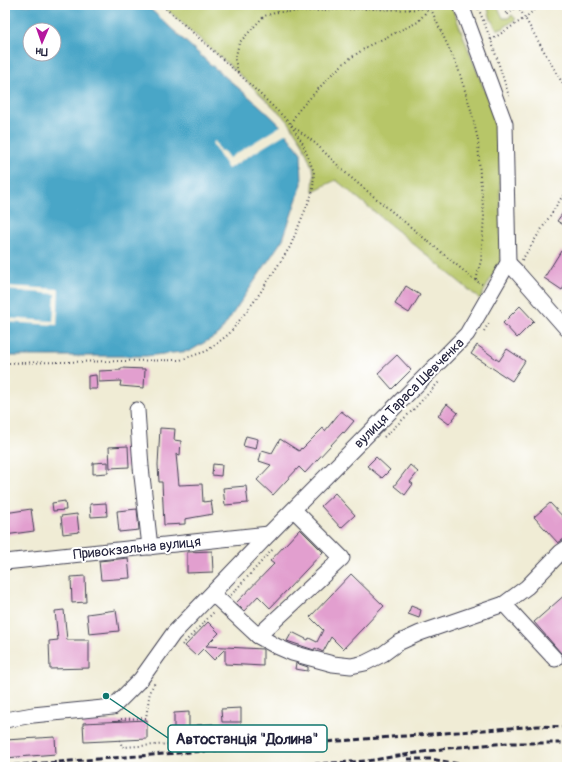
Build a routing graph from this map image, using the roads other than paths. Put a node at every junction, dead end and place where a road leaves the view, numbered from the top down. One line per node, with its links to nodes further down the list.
1 (461, 5): 2 (street)
2 (508, 264): 3 (street); 5 (street, вулиця Тараса Шевченка)
3 (567, 328)
4 (137, 410): 7 (street)
5 (294, 510): 6 (street, вулиця Тараса Шевченка); 12 (street)
6 (269, 534): 7 (street, Привокзальна вулиця); 10 (street, вулиця Тараса Шевченка)
7 (150, 547): 9 (street, Привокзальна вулиця)
8 (567, 548): 11 (street)
9 (5, 562)
10 (213, 594): 12 (street); 14 (street, вулиця Тараса Шевченка)
11 (504, 604): 12 (street); 13 (street)
12 (258, 636)
13 (555, 659)
14 (5, 720)

